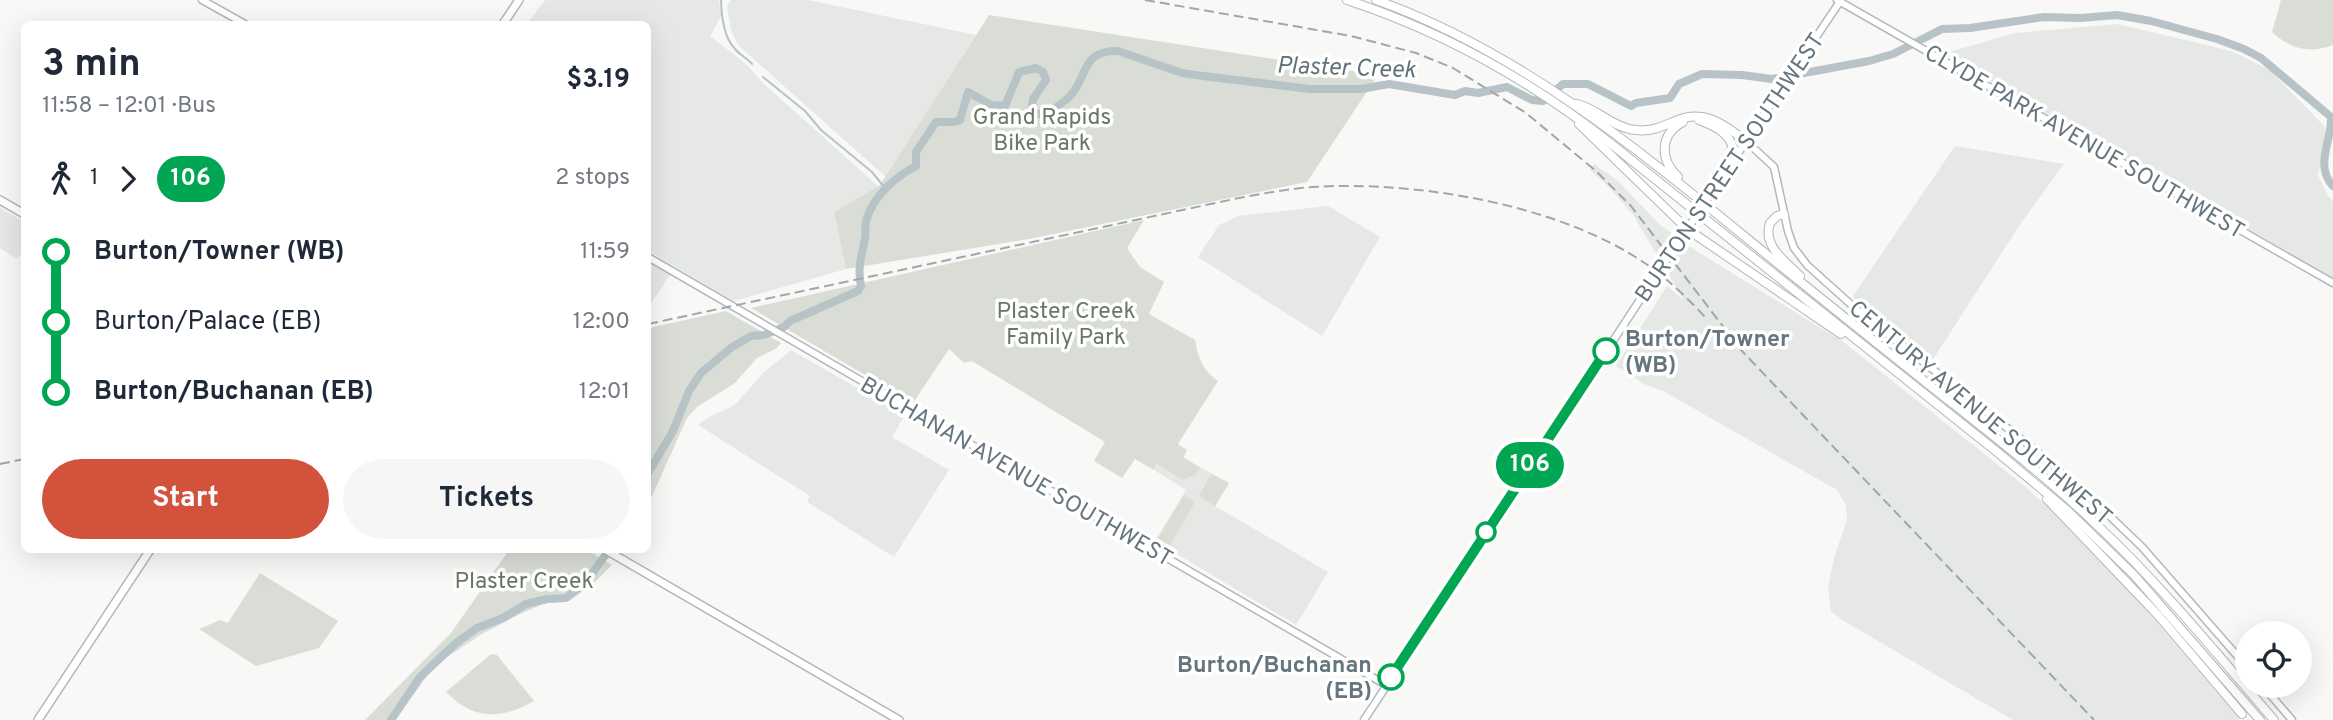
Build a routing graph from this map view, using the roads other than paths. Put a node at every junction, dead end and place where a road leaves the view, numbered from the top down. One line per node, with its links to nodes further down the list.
1 (202, 0): 6 (street)
2 (519, 0): 7 (main road)
3 (1347, 0): 8 (highway)
4 (1376, 0): 8 (highway)
5 (1839, 0): 11 (street, BURTON STREET SOUTHWEST); 19 (street, CLYDE PARK AVENUE SOUTHWEST)
6 (240, 21)
7 (504, 21)
8 (1431, 27): 9 (highway); 10 (highway)
9 (1570, 102): 11 (highway); 13 (highway)
10 (1560, 105): 17 (highway); 21 (highway)
11 (1747, 142): 12 (street, BURTON STREET SOUTHWEST); 16 (street, CENTURY AVENUE SOUTHWEST)
12 (1733, 162): 13 (highway); 17 (street, BURTON STREET SOUTHWEST, bridge)
13 (1687, 190): 20 (highway)
14 (0, 200): 15 (main road)
15 (21, 212)
16 (1784, 214): 20 (highway); 25 (street, CENTURY AVENUE SOUTHWEST)
17 (1689, 226): 21 (highway); 26 (street, BURTON STREET SOUTHWEST, bridge)
18 (651, 259): 26 (street, BUCHANAN AVENUE SOUTHWEST)
19 (2333, 283)
20 (1829, 305): 33 (highway)
21 (1882, 360): 22 (highway)
22 (2024, 474): 28 (highway); 32 (highway)
23 (148, 553): 29 (main road)
24 (612, 553): 30 (main road)
25 (2235, 653)
26 (1386, 685): 31 (street, BURTON STREET SOUTHWEST)
27 (2273, 698): 34 (street)
28 (2245, 717)
29 (38, 720)
30 (899, 720)
31 (1364, 720)
32 (2260, 720)
33 (2274, 720)
34 (2292, 720)

